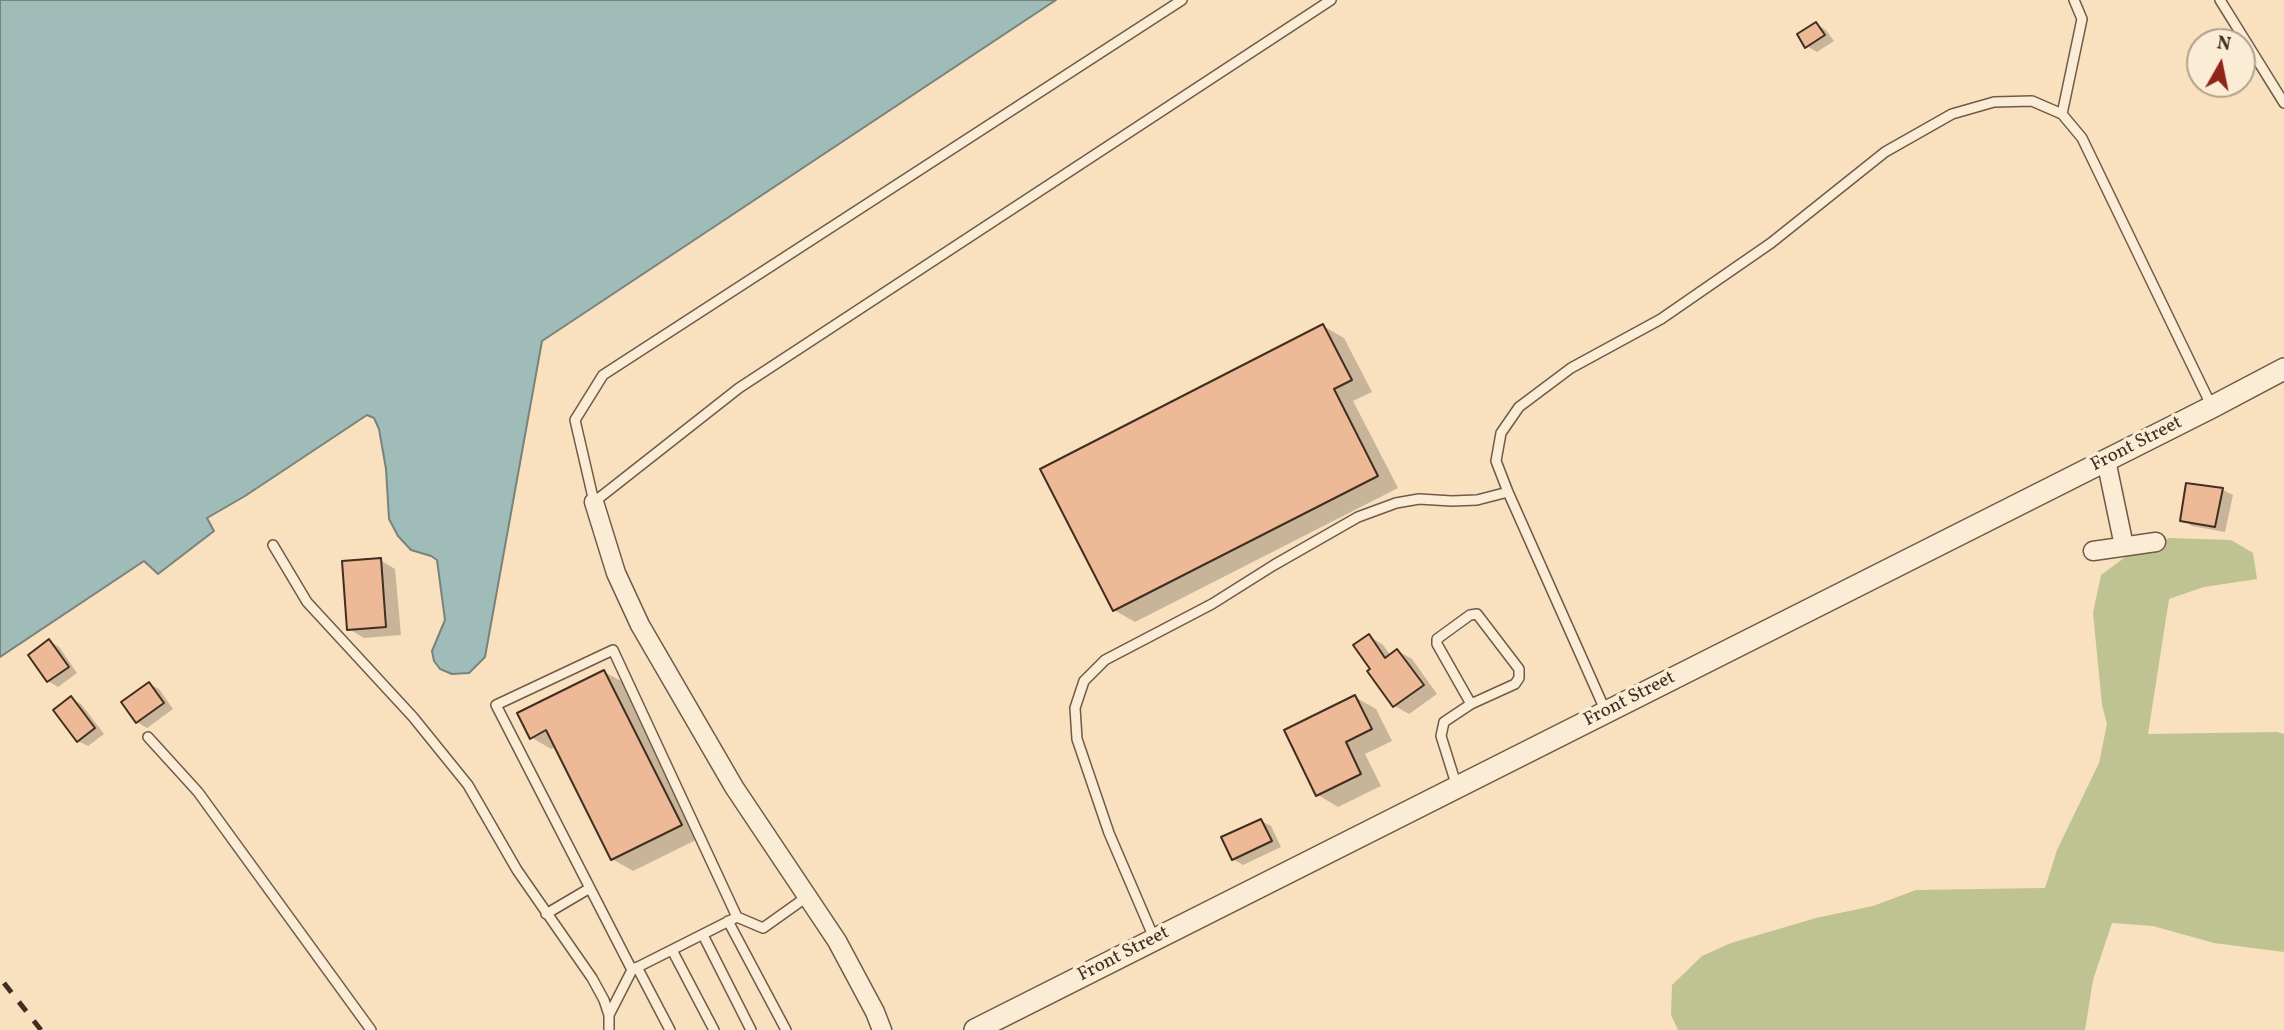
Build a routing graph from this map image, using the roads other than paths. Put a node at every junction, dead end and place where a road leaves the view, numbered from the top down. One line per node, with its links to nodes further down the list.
1 (1182, 0): 11 (lane)
2 (1331, 0): 11 (lane)
3 (2074, 0): 6 (lane)
4 (2220, 0): 5 (lane)
5 (2284, 103)
6 (2062, 114): 8 (lane); 10 (lane)
7 (2284, 369): 8 (street, Front Street)
8 (2212, 407): 9 (street, Front Street)
9 (2106, 460): 14 (street); 17 (street, Front Street)
10 (1508, 492): 17 (lane); 25 (lane)
11 (594, 502): 21 (street)
12 (2156, 542): 14 (street)
13 (273, 545): 22 (lane)
14 (2124, 546): 15 (street)
15 (2093, 551)
16 (1471, 704): 16 (lane); 19 (lane)
17 (1606, 712): 19 (street, Front Street)
18 (148, 737): 29 (lane)
19 (1457, 787): 25 (street, Front Street)
20 (590, 888): 22 (lane); 23 (lane); 27 (lane)
21 (808, 896): 23 (lane); 35 (street)
22 (546, 914): 28 (lane)
23 (733, 919): 24 (lane); 34 (lane)
24 (703, 935): 26 (lane); 33 (lane)
25 (1155, 939): 36 (street, Front Street)
26 (672, 950): 27 (lane); 32 (lane)
27 (634, 968): 28 (lane); 31 (lane)
28 (609, 1015): 30 (lane)
29 (371, 1030)
30 (609, 1030)
31 (670, 1030)
32 (714, 1030)
33 (751, 1030)
34 (786, 1030)
35 (882, 1030)
36 (975, 1030)

